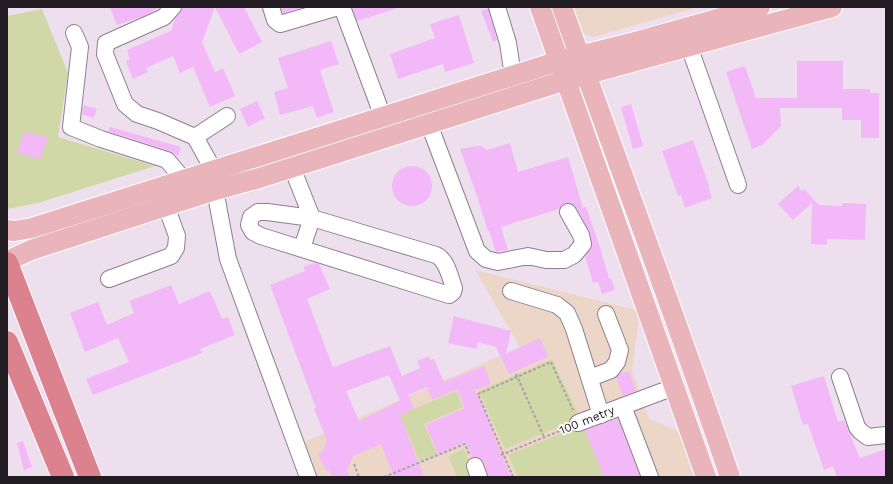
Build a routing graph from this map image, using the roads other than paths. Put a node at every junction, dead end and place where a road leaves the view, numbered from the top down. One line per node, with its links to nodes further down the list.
1 (173, 7): 20 (street)
2 (271, 7): 3 (street)
3 (338, 7)
4 (342, 7): 18 (street)
5 (497, 7): 15 (street)
6 (540, 7): 13 (main road)
7 (562, 7): 12 (main road)
8 (760, 7): 12 (main road)
9 (832, 7): 11 (main road)
10 (74, 33): 26 (street)
11 (689, 46): 14 (main road); 27 (street)
12 (579, 55): 13 (main road); 14 (main road)
13 (559, 61): 15 (main road); 16 (main road)
14 (586, 75): 16 (main road); 52 (main road)
15 (513, 76): 18 (main road)
16 (566, 80): 19 (main road); 42 (main road)
17 (227, 116): 20 (street)
18 (383, 117): 21 (main road)
19 (430, 124): 23 (main road); 30 (street)
20 (194, 137): 24 (street)
21 (275, 151): 22 (main road); 23 (main road)
22 (247, 160): 24 (main road); 25 (main road)
23 (289, 168): 25 (main road); 31 (street)
24 (214, 171): 26 (main road)
25 (256, 179): 28 (main road)
26 (184, 180): 32 (main road)
27 (738, 185)
28 (215, 190): 29 (main road); 50 (street)
29 (166, 206): 34 (main road); 36 (street)
30 (568, 212)
31 (312, 218): 33 (street); 33 (street); 33 (street)
32 (15, 230): 34 (main road)
33 (302, 248)
34 (30, 250): 35 (main road)
35 (7, 262): 49 (highway)
36 (109, 279)
37 (511, 292): 41 (street)
38 (606, 314): 41 (street)
39 (7, 342): 48 (highway)
40 (840, 377): 46 (street)
41 (590, 378): 44 (street)
42 (674, 387): 43 (street, 100 metry); 47 (main road)
43 (623, 406): 44 (street, 100 metry); 51 (street)
44 (601, 414): 45 (street, 100 metry)
45 (578, 423)
46 (886, 435)
47 (705, 476)
48 (63, 477)
49 (90, 477)
50 (308, 477)
51 (650, 477)
52 (730, 477)

